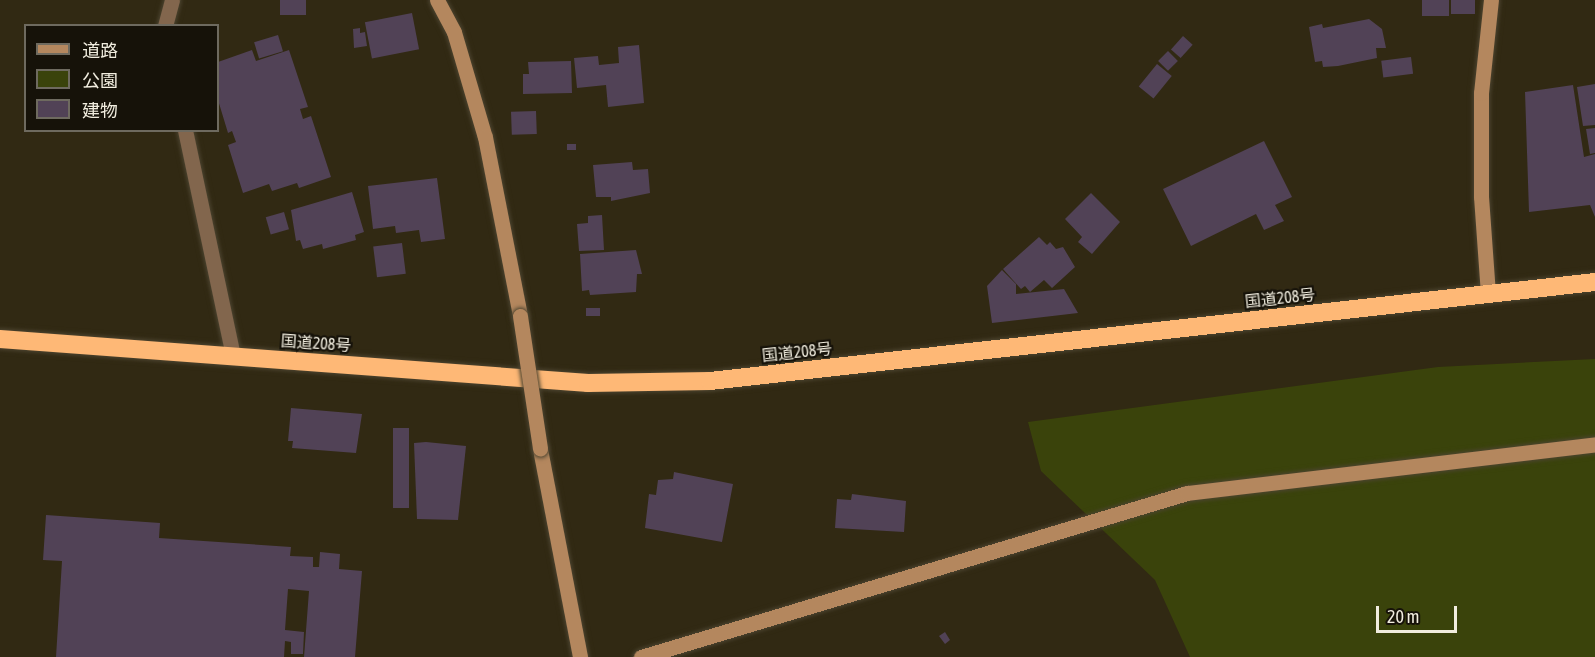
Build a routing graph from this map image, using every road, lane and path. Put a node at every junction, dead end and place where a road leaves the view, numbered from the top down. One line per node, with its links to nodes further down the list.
1 (172, 0): 4 (street)
2 (437, 0): 11 (street, bridge)
3 (1491, 0): 7 (street)
4 (166, 24)
5 (185, 132): 9 (street)
6 (1595, 282): 7 (highway, 国道208号)
7 (1488, 294): 9 (highway, 国道208号)
8 (0, 339): 9 (highway, 国道208号)
9 (233, 356)
10 (1595, 444): 12 (street)
11 (580, 657)
12 (641, 657)

